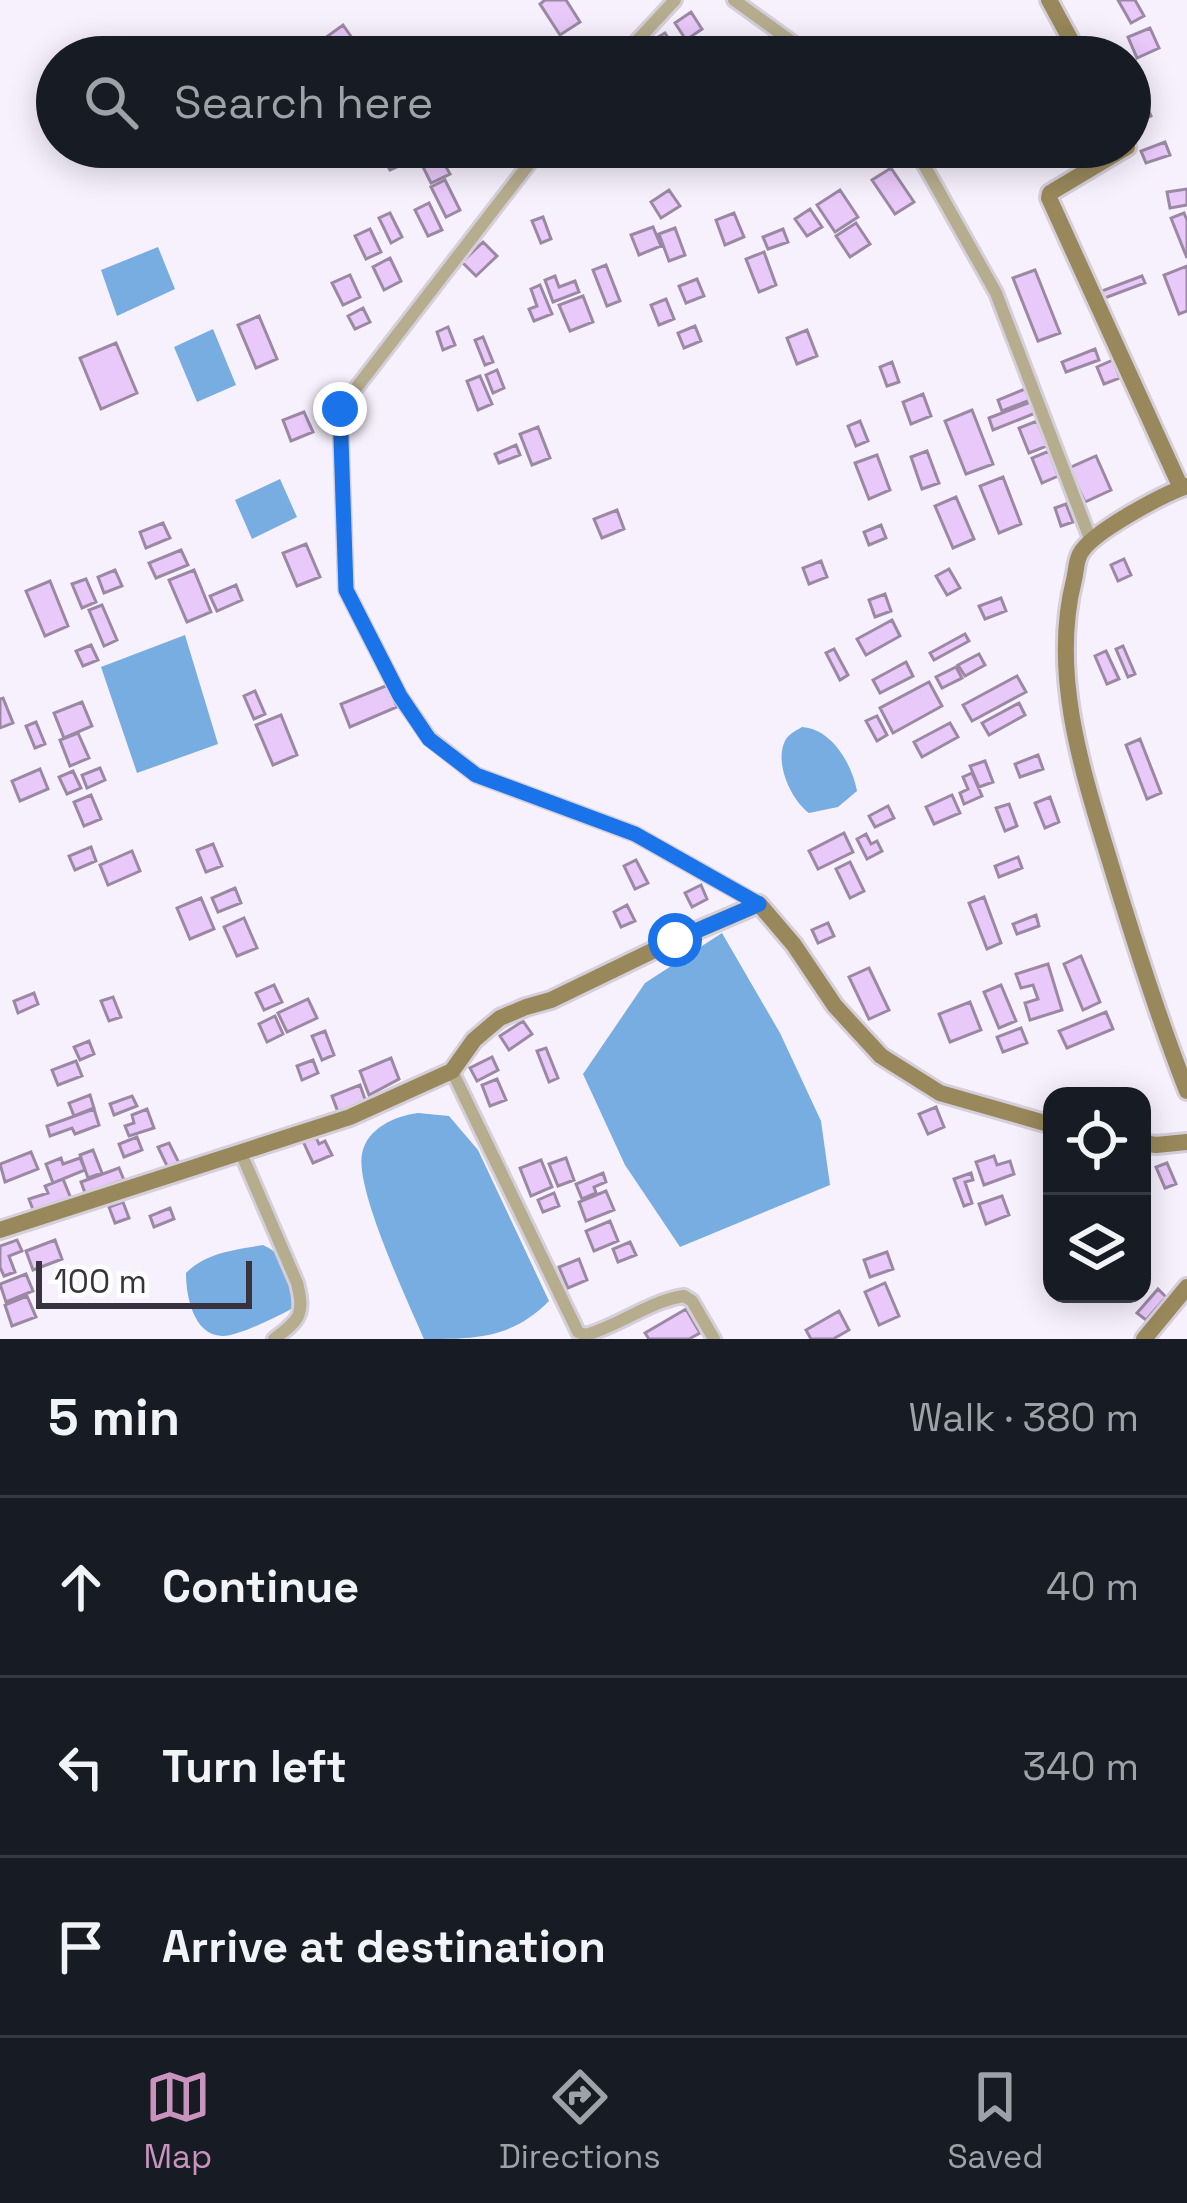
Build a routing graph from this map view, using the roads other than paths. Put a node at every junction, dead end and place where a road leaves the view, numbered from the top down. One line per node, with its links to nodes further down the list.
1 (676, 0): 4 (street)
2 (734, 0): 5 (street)
3 (1048, 0): 6 (main road)
4 (642, 36)
5 (784, 36)
6 (1068, 36)
7 (526, 168): 12 (street)
8 (926, 168): 11 (street)
9 (1093, 168): 10 (main road)
10 (1184, 487): 11 (main road)
11 (1091, 541): 14 (main road)
12 (759, 904): 13 (main road); 15 (main road)
13 (452, 1070): 18 (main road); 22 (street)
14 (1187, 1091)
15 (1043, 1122)
16 (1187, 1142): 17 (main road)
17 (1151, 1144)
18 (241, 1153): 19 (main road); 21 (street)
19 (0, 1230)
20 (1187, 1286): 23 (main road)
21 (274, 1339)
22 (714, 1339)
23 (1144, 1339)

